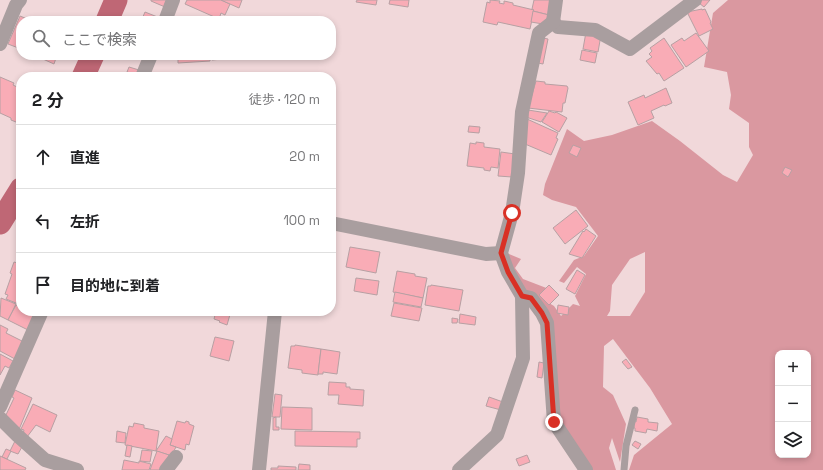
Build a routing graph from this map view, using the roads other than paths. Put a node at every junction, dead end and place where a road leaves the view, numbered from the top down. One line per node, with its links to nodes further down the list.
1 (20, 0): 7 (street)
2 (173, 0): 5 (street)
3 (556, 0): 6 (street)
4 (695, 0): 6 (street)
5 (167, 16)
6 (553, 22): 11 (street)
7 (0, 44)
8 (149, 60): 9 (street)
9 (144, 72)
10 (336, 224): 11 (street)
11 (501, 253): 12 (street)
12 (522, 296): 22 (street); 23 (street)
13 (40, 316): 15 (street)
14 (274, 316): 21 (street)
15 (0, 407)
16 (635, 410): 24 (lane)
17 (0, 418): 19 (street)
18 (176, 457): 20 (street)
19 (77, 470)
20 (166, 470)
21 (259, 470)
22 (458, 470)
23 (586, 470)
24 (624, 470)

